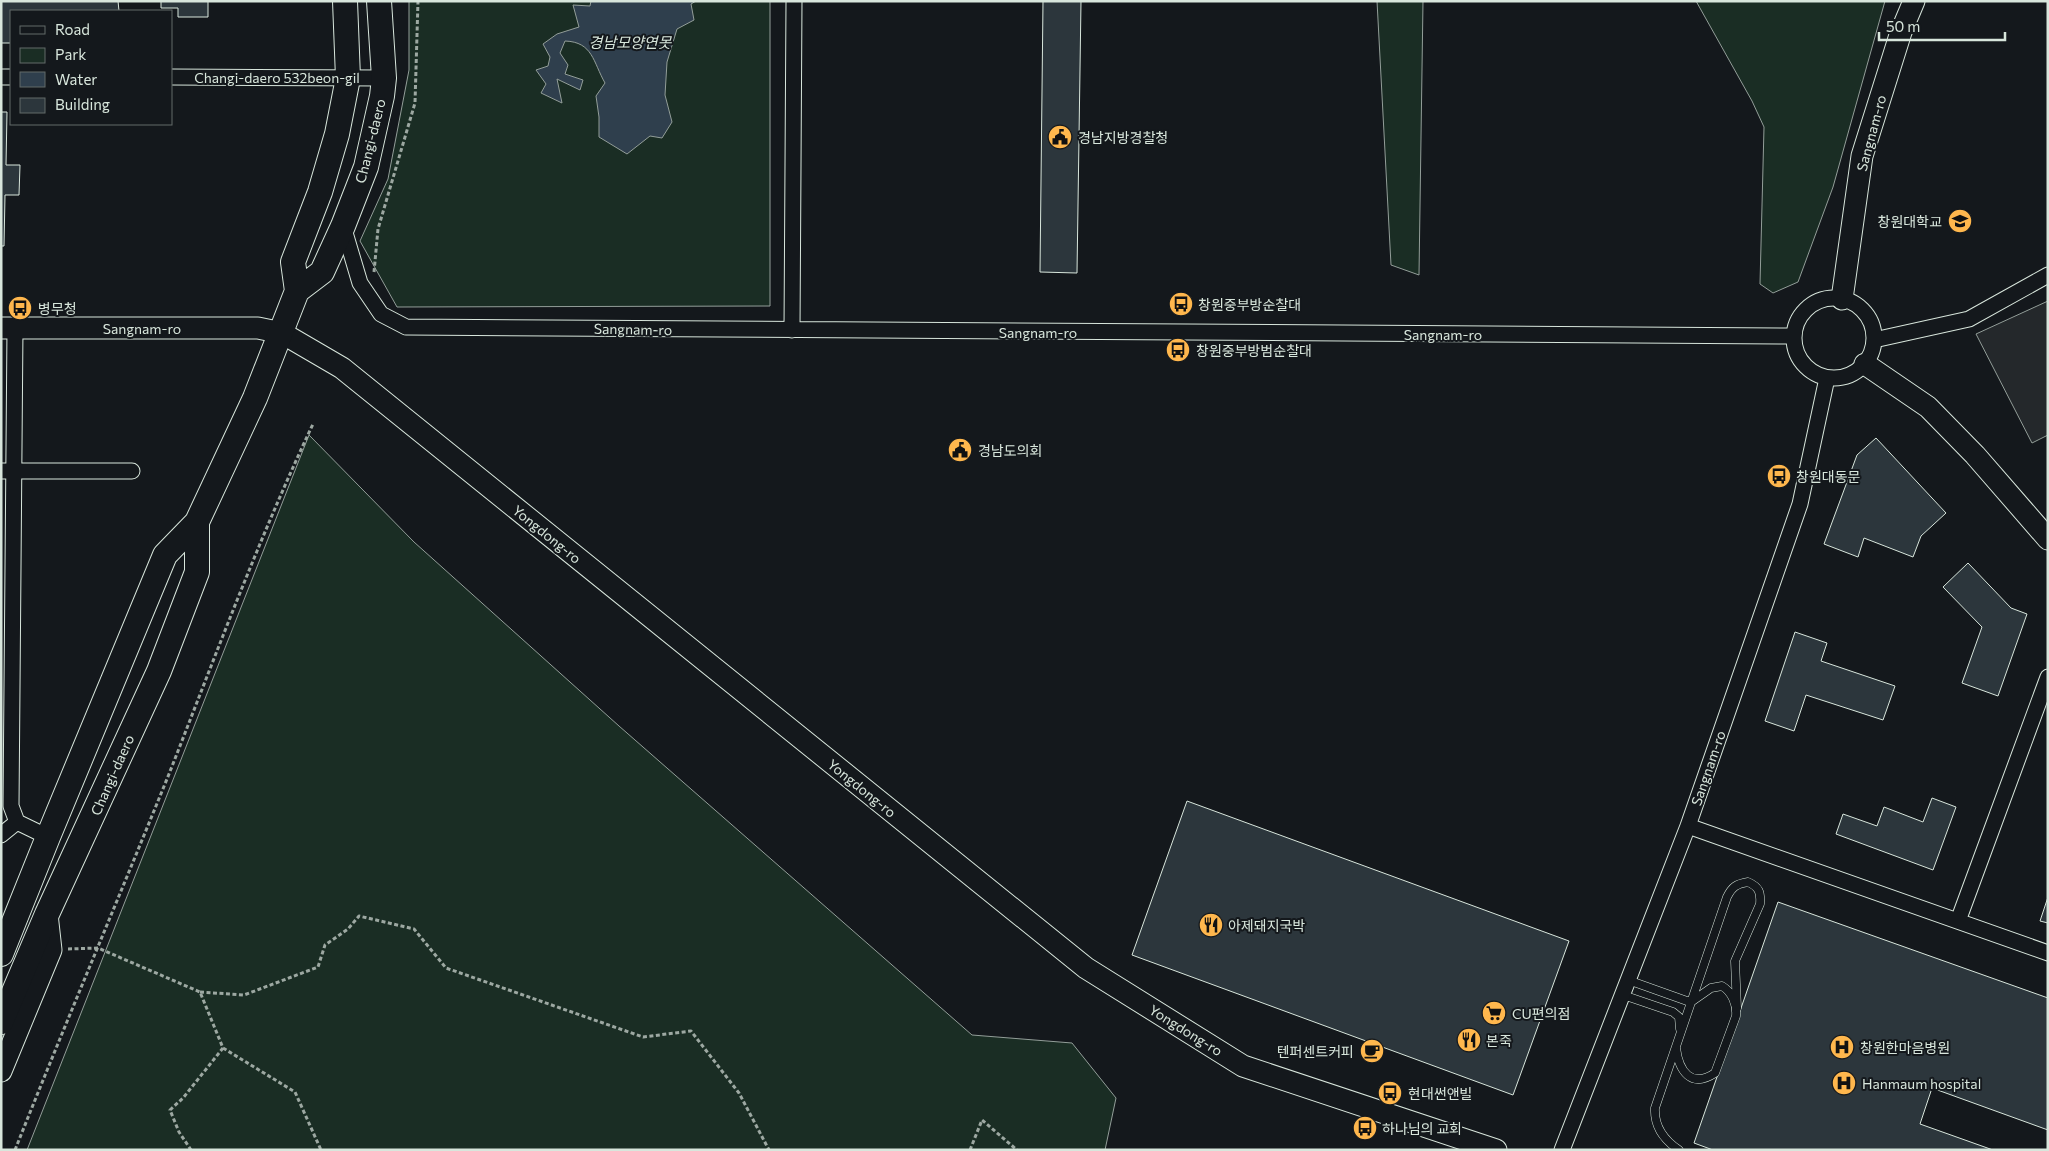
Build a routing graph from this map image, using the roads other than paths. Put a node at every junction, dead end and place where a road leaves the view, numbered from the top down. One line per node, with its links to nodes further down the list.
1 (345, 1): 6 (main road, Changi-daero)
2 (379, 1): 7 (main road, Changi-daero)
3 (794, 1): 13 (street)
4 (1914, 1): 11 (street, Sangnam-ro)
5 (172, 77): 6 (street, Changi-daero 532beon-gil)
6 (348, 78): 7 (street, Changi-daero 532beon-gil); 10 (main road, Changi-daero)
7 (384, 78): 8 (main road, Changi-daero)
8 (343, 226): 10 (main road, Changi-daero); 13 (street, Sangnam-ro)
9 (2048, 275): 16 (street)
10 (297, 291): 14 (main road, Changi-daero)
11 (1842, 299): 15 (street); 16 (street)
12 (8, 328): 14 (street, Sangnam-ro); 20 (street)
13 (792, 330): 15 (street, Sangnam-ro)
14 (282, 333): 21 (main road, Changi-daero); 41 (street, Yongdong-ro)
15 (1794, 336): 18 (street)
16 (1874, 340): 17 (street)
17 (1865, 364): 18 (street); 22 (street)
18 (1827, 378): 26 (street, Sangnam-ro)
19 (132, 470): 20 (street)
20 (7, 471): 24 (street)
21 (197, 522): 28 (main road, Changi-daero); 30 (main road, Changi-daero)
22 (2048, 539)
23 (2048, 677): 31 (street)
24 (6, 806): 25 (street)
25 (18, 822): 27 (street); 28 (street)
26 (1688, 826): 31 (street); 35 (street, Sangnam-ro)
27 (1, 835)
28 (48, 837): 29 (main road, Changi-daero)
29 (28, 886): 32 (street); 34 (main road, Changi-daero)
30 (47, 914): 38 (main road, Changi-daero); 40 (street)
31 (1958, 921): 33 (street)
32 (1, 922)
33 (2048, 953)
34 (1, 954)
35 (1626, 988): 36 (lane); 39 (lane); 42 (street, Sangnam-ro)
36 (1691, 1002): 37 (lane); 37 (lane); 39 (lane)
37 (1737, 1008): 39 (lane)
38 (1, 1022)
39 (1677, 1044): 43 (lane)
40 (1, 1071)
41 (1496, 1150)
42 (1562, 1150)
43 (1679, 1150)

